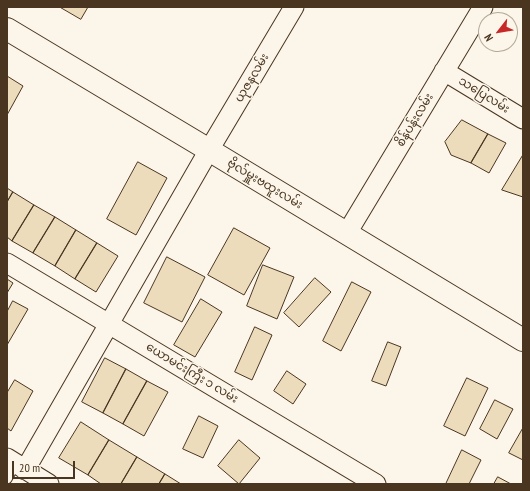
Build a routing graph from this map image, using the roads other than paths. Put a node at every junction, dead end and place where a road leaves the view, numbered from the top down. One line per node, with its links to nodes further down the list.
1 (294, 7): 6 (street, ယုဇနလမ်း)
2 (483, 7): 4 (street, စိန်ပန်းလမ်း)
3 (7, 29): 6 (main road, ဗိုလ်မှူးဗထူးလမ်း)
4 (444, 71): 5 (street, သပြေလမ်း); 7 (street, စိန်ပန်းလမ်း)
5 (523, 119)
6 (209, 150): 7 (main road, ဗိုလ်မှူးဗထူးလမ်း); 9 (street, ယုဇနလမ်း)
7 (347, 233): 10 (main road, ဗိုလ်မှူးဗထူးလမ်း)
8 (7, 263): 9 (street, ယောမင်းကြီး ၁ လမ်း)
9 (109, 324): 11 (street, ယုဇနလမ်း); 13 (street, ယောမင်းကြီး ၁ လမ်း)
10 (523, 340)
11 (14, 468): 12 (street)
12 (49, 484)
13 (376, 484)

